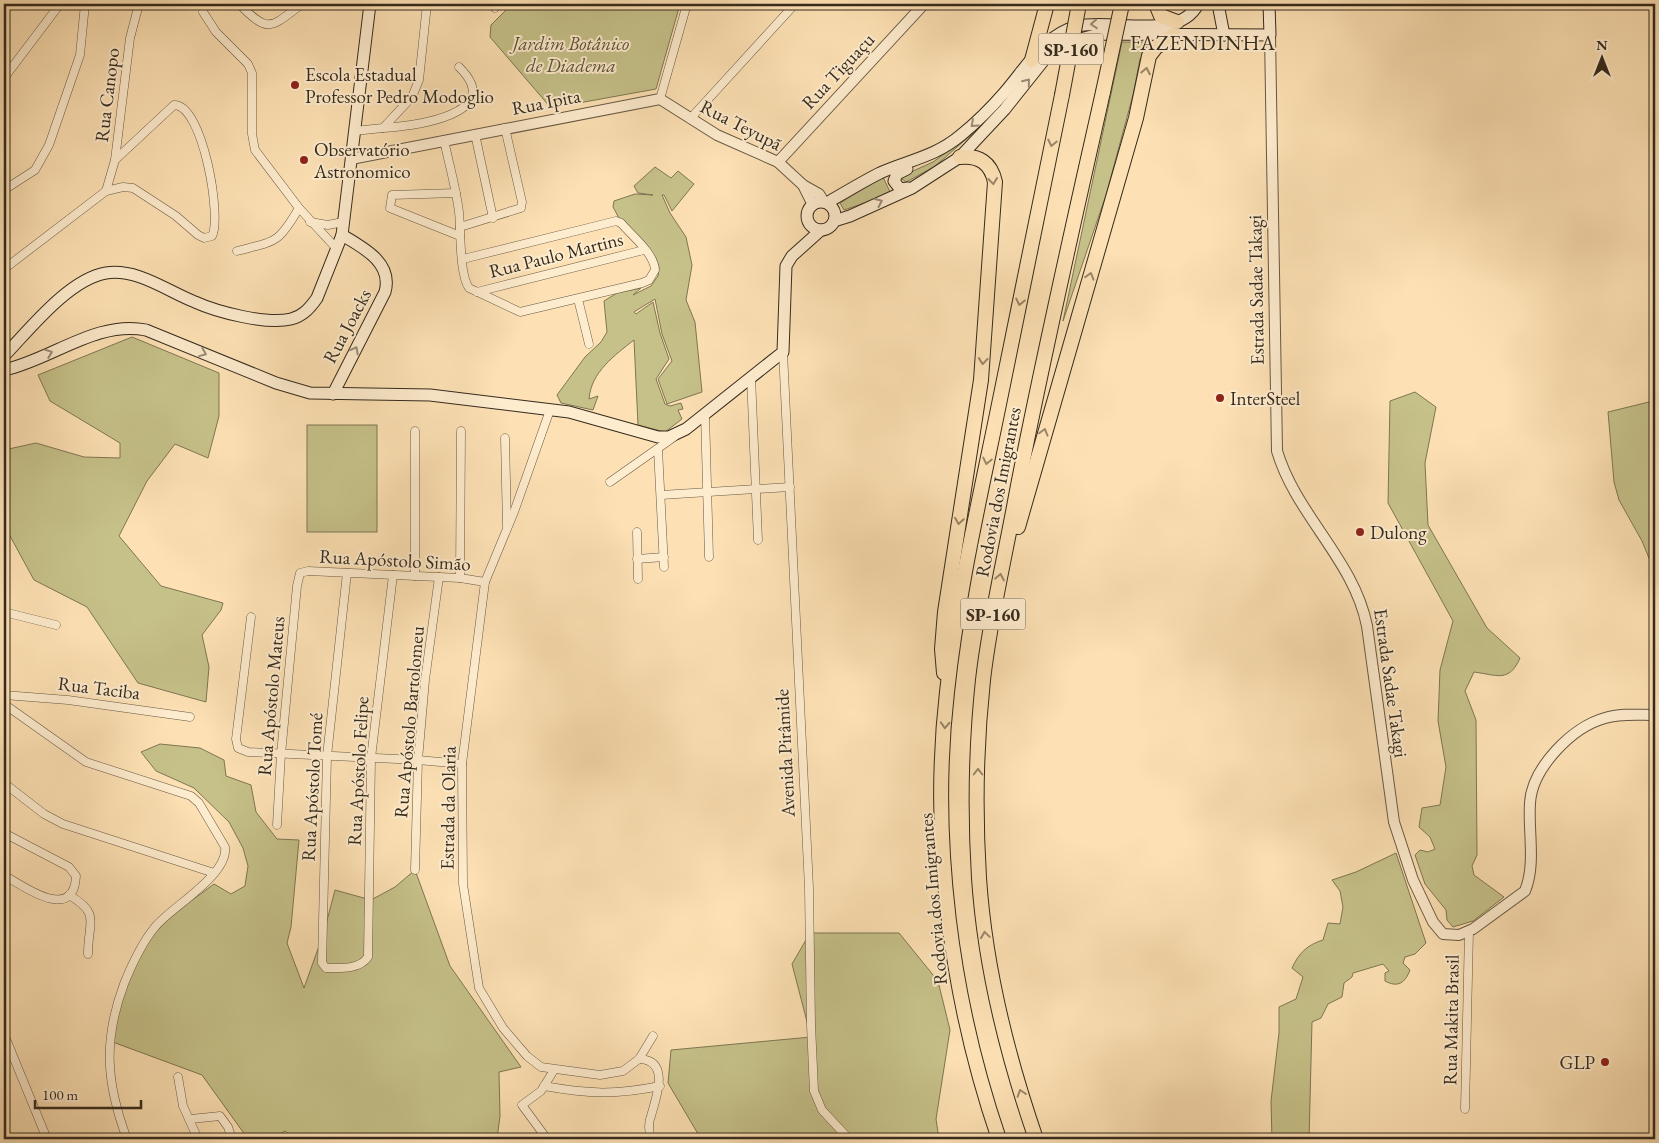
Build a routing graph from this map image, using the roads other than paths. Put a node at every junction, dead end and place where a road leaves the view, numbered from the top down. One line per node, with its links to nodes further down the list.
1 (60, 4): 24 (street)
2 (85, 4): 38 (street)
3 (139, 4): 35 (street, Rua Canopo)
4 (238, 4): 5 (street)
5 (302, 4)
6 (370, 4): 29 (main road)
7 (427, 4): 27 (street)
8 (687, 4): 25 (street)
9 (795, 4): 26 (street)
10 (924, 4): 36 (street, Rua Tiguaçu)
11 (1047, 4): 22 (highway)
12 (1079, 4): 98 (highway, Rodovia dos Imigrantes / SP-160, one-way to 98, bridge)
13 (1122, 4): 82 (highway, Rodovia dos Imigrantes / SP-160, bridge)
14 (1156, 4): 19 (highway)
15 (1198, 4): 19 (main road)
16 (1218, 4): 20 (main road)
17 (1269, 4): 21 (main road, Estrada Sadae Takagi)
18 (203, 12): 42 (street)
19 (1175, 29): 20 (main road); 22 (main road, one-way to 22); 33 (main road, one-way to 19); 82 (highway, one-way to 19)
20 (1224, 35): 21 (main road)
21 (1270, 35): 115 (street, Estrada Sadae Takagi)
22 (1032, 60): 32 (main road, one-way to 32)
23 (459, 67): 27 (street)
24 (4, 78)
25 (660, 99): 26 (street, Rua Teyupã); 28 (street, Rua Ipita)
26 (690, 119): 36 (street, Rua Teyupã)
27 (383, 128): 29 (street)
28 (506, 128): 30 (street, Rua Ipita); 43 (street)
29 (354, 131): 34 (main road)
30 (475, 134): 31 (street, Rua Ipita); 43 (street)
31 (444, 140): 34 (street, Rua Ipita); 40 (street)
32 (934, 154): 37 (main road); 41 (main road)
33 (960, 157): 37 (main road); 98 (highway, one-way to 98)
34 (351, 158): 46 (main road)
35 (115, 160): 39 (street, Rua Canopo); 39 (street)
36 (778, 162): 41 (street, Rua Teyupã)
37 (912, 188): 44 (main road, one-way to 37)
38 (4, 190)
39 (106, 191): 55 (street)
40 (456, 193): 47 (street); 50 (street)
41 (821, 203): 44 (main road); 48 (main road)
42 (299, 208): 45 (street); 53 (street)
43 (493, 218): 47 (street)
44 (834, 221): 48 (main road)
45 (310, 222): 46 (street); 51 (street)
46 (343, 222): 49 (main road)
47 (460, 227): 50 (street)
48 (816, 228): 59 (main road)
49 (342, 236): 51 (main road); 64 (main road, Rua Joacks, one-way to 49)
50 (460, 236): 54 (street)
51 (337, 249): 60 (main road)
52 (644, 250): 54 (street); 56 (street, Rua Paulo Martins); 57 (street)
53 (237, 251)
54 (463, 259): 56 (street)
55 (4, 269)
56 (477, 292): 57 (street)
57 (578, 299): 58 (street)
58 (589, 344)
59 (783, 352): 63 (main road); 75 (street, Avenida Pirâmide)
60 (6, 353): 61 (main road)
61 (22, 364): 62 (main road); 64 (main road, one-way to 64)
62 (4, 370)
63 (752, 377): 66 (main road); 76 (street)
64 (333, 394): 65 (main road)
65 (550, 410): 70 (main road); 79 (street, Estrada da Olaria)
66 (704, 413): 69 (main road); 77 (street)
67 (415, 432): 90 (street)
68 (461, 432): 92 (street)
69 (680, 432): 70 (main road); 72 (street)
70 (648, 435): 73 (street)
71 (505, 438): 79 (street)
72 (658, 449): 73 (street); 78 (street)
73 (646, 457): 74 (street)
74 (610, 482)
75 (790, 487): 76 (street); 133 (street, Avenida Pirâmide)
76 (755, 489): 77 (street); 81 (street)
77 (709, 492): 78 (street); 84 (street)
78 (661, 495): 83 (street)
79 (507, 528): 94 (street, Estrada da Olaria)
80 (637, 532): 85 (street)
81 (758, 540)
82 (1006, 543): 135 (highway, Rodovia dos Imigrantes / SP-160, one-way to 82)
83 (664, 557): 85 (street); 86 (street)
84 (709, 557)
85 (637, 558): 93 (street)
86 (664, 567)
87 (302, 571): 88 (street, Rua Apóstolo Simão); 103 (street, Rua Apóstolo Mateus)
88 (347, 573): 89 (street, Rua Apóstolo Simão); 104 (street, Rua Apóstolo Tomé)
89 (393, 575): 90 (street, Rua Apóstolo Simão); 105 (street, Rua Apóstolo Felipe)
90 (415, 576): 91 (street, Rua Apóstolo Simão)
91 (439, 577): 92 (street, Rua Apóstolo Simão); 106 (street, Rua Apóstolo Bartolomeu)
92 (460, 578): 94 (street, Rua Apóstolo Simão)
93 (638, 579)
94 (485, 582): 107 (street, Estrada da Olaria)
95 (4, 612): 97 (street)
96 (251, 617): 103 (street)
97 (56, 626)
98 (946, 694): 134 (highway, Rodovia dos Imigrantes / SP-160, one-way to 134)
99 (4, 695): 102 (street, Rua Taciba)
100 (4, 704): 112 (street)
101 (1655, 715): 115 (street, Estrada Sadae Takagi)
102 (190, 717)
103 (281, 754): 104 (street); 109 (street, Rua Apóstolo Mateus)
104 (327, 756): 105 (street); 117 (street, Rua Apóstolo Tomé)
105 (371, 758): 106 (street); 117 (street, Rua Apóstolo Felipe)
106 (418, 760): 107 (street); 111 (street, Rua Apóstolo Bartolomeu)
107 (462, 764): 121 (street, Estrada da Olaria)
108 (4, 783): 112 (street)
109 (277, 825)
110 (4, 833): 114 (street)
111 (416, 870)
112 (214, 873): 128 (street)
113 (4, 875): 114 (street)
114 (69, 895): 116 (street)
115 (1469, 931): 125 (street, Rua Makita Brasil)
116 (88, 954)
117 (359, 965)
118 (4, 1034): 127 (street)
119 (653, 1036): 120 (street, Estrada da Olaria)
120 (639, 1059): 121 (street, Estrada da Olaria); 124 (street)
121 (554, 1070): 123 (street)
122 (178, 1077): 126 (street)
123 (544, 1086): 124 (street); 131 (street)
124 (660, 1086): 132 (street)
125 (1466, 1109)
126 (191, 1119): 129 (street); 130 (street)
127 (47, 1139)
128 (127, 1139)
129 (198, 1139)
130 (232, 1139)
131 (547, 1139)
132 (652, 1139)
133 (849, 1139)
134 (998, 1139)
135 (1036, 1139)

